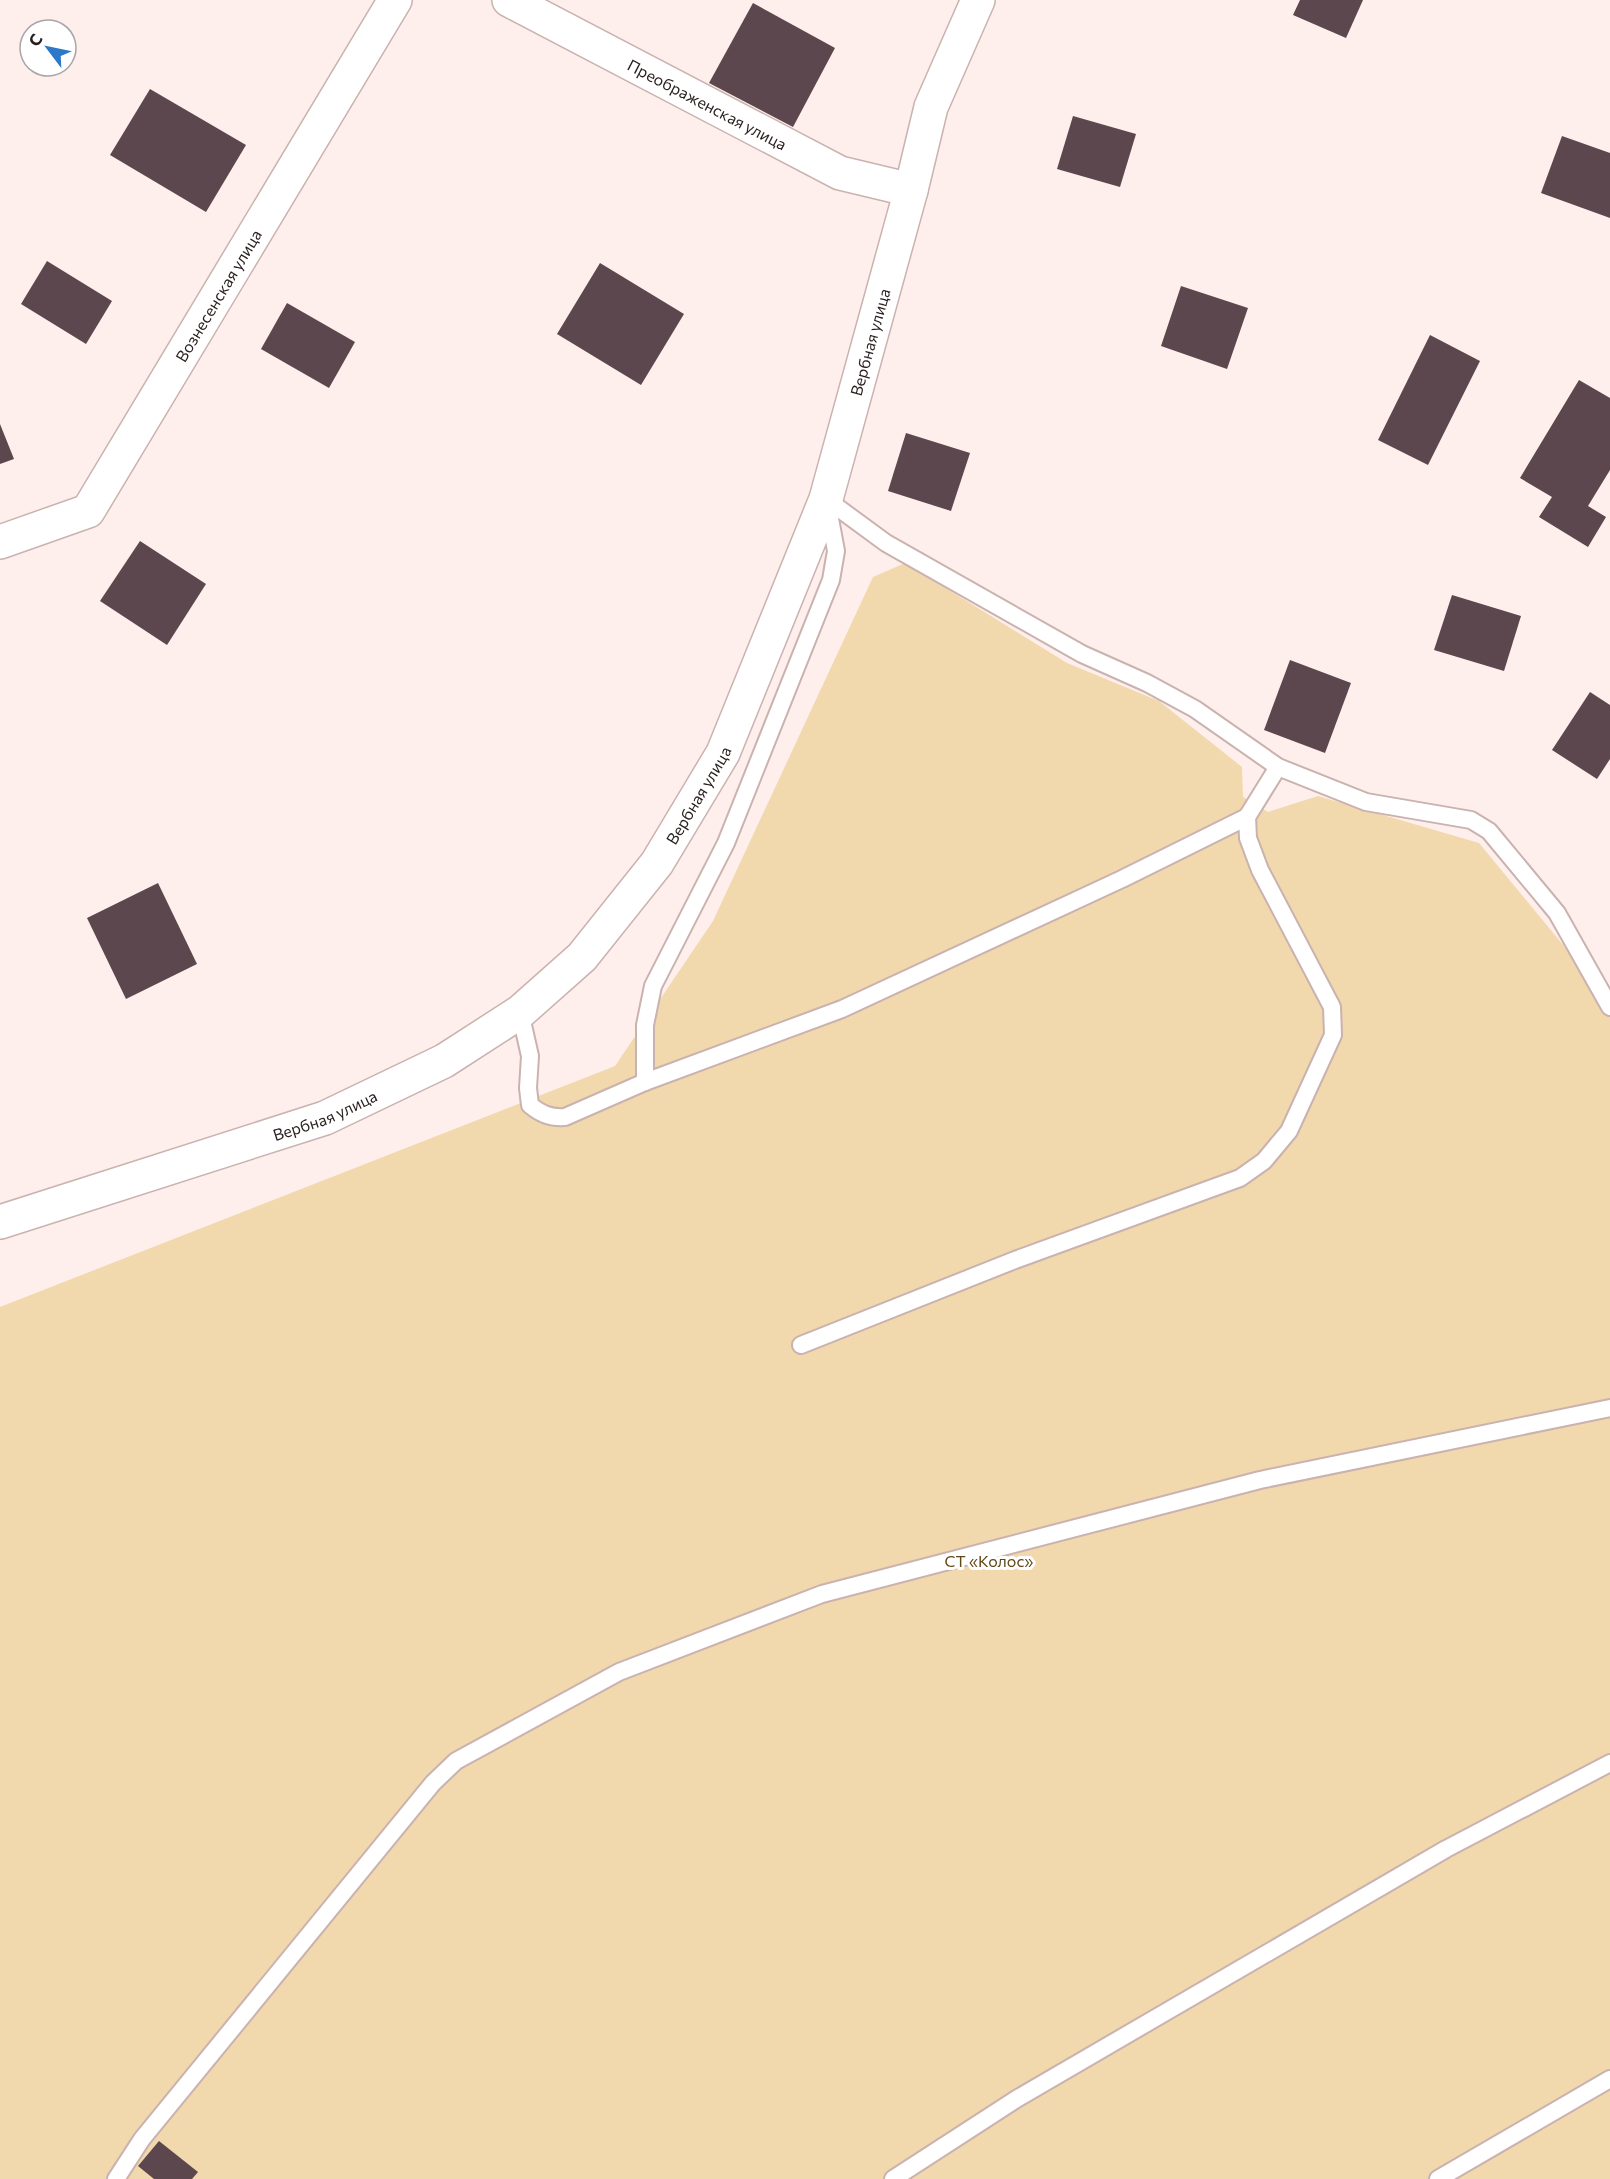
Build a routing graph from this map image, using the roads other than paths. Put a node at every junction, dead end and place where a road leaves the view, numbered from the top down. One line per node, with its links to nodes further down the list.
1 (394, 0): 6 (street, Вознесенская улица)
2 (509, 0): 4 (street, Преображенская улица)
3 (978, 0): 4 (street, Вербная улица)
4 (911, 190): 5 (street, Вербная улица)
5 (826, 499): 7 (lane); 10 (street, Вербная улица); 11 (lane)
6 (0, 542)
7 (1278, 767): 8 (lane); 9 (lane)
8 (1247, 816): 11 (lane); 13 (lane)
9 (1610, 1007)
10 (520, 1012): 11 (lane); 12 (street, Вербная улица)
11 (645, 1082)
12 (0, 1222)
13 (801, 1345)
14 (1610, 1408): 17 (lane)
15 (1610, 1763): 18 (lane)
16 (1610, 2079): 19 (lane)
17 (116, 2179)
18 (893, 2179)
19 (1438, 2179)

